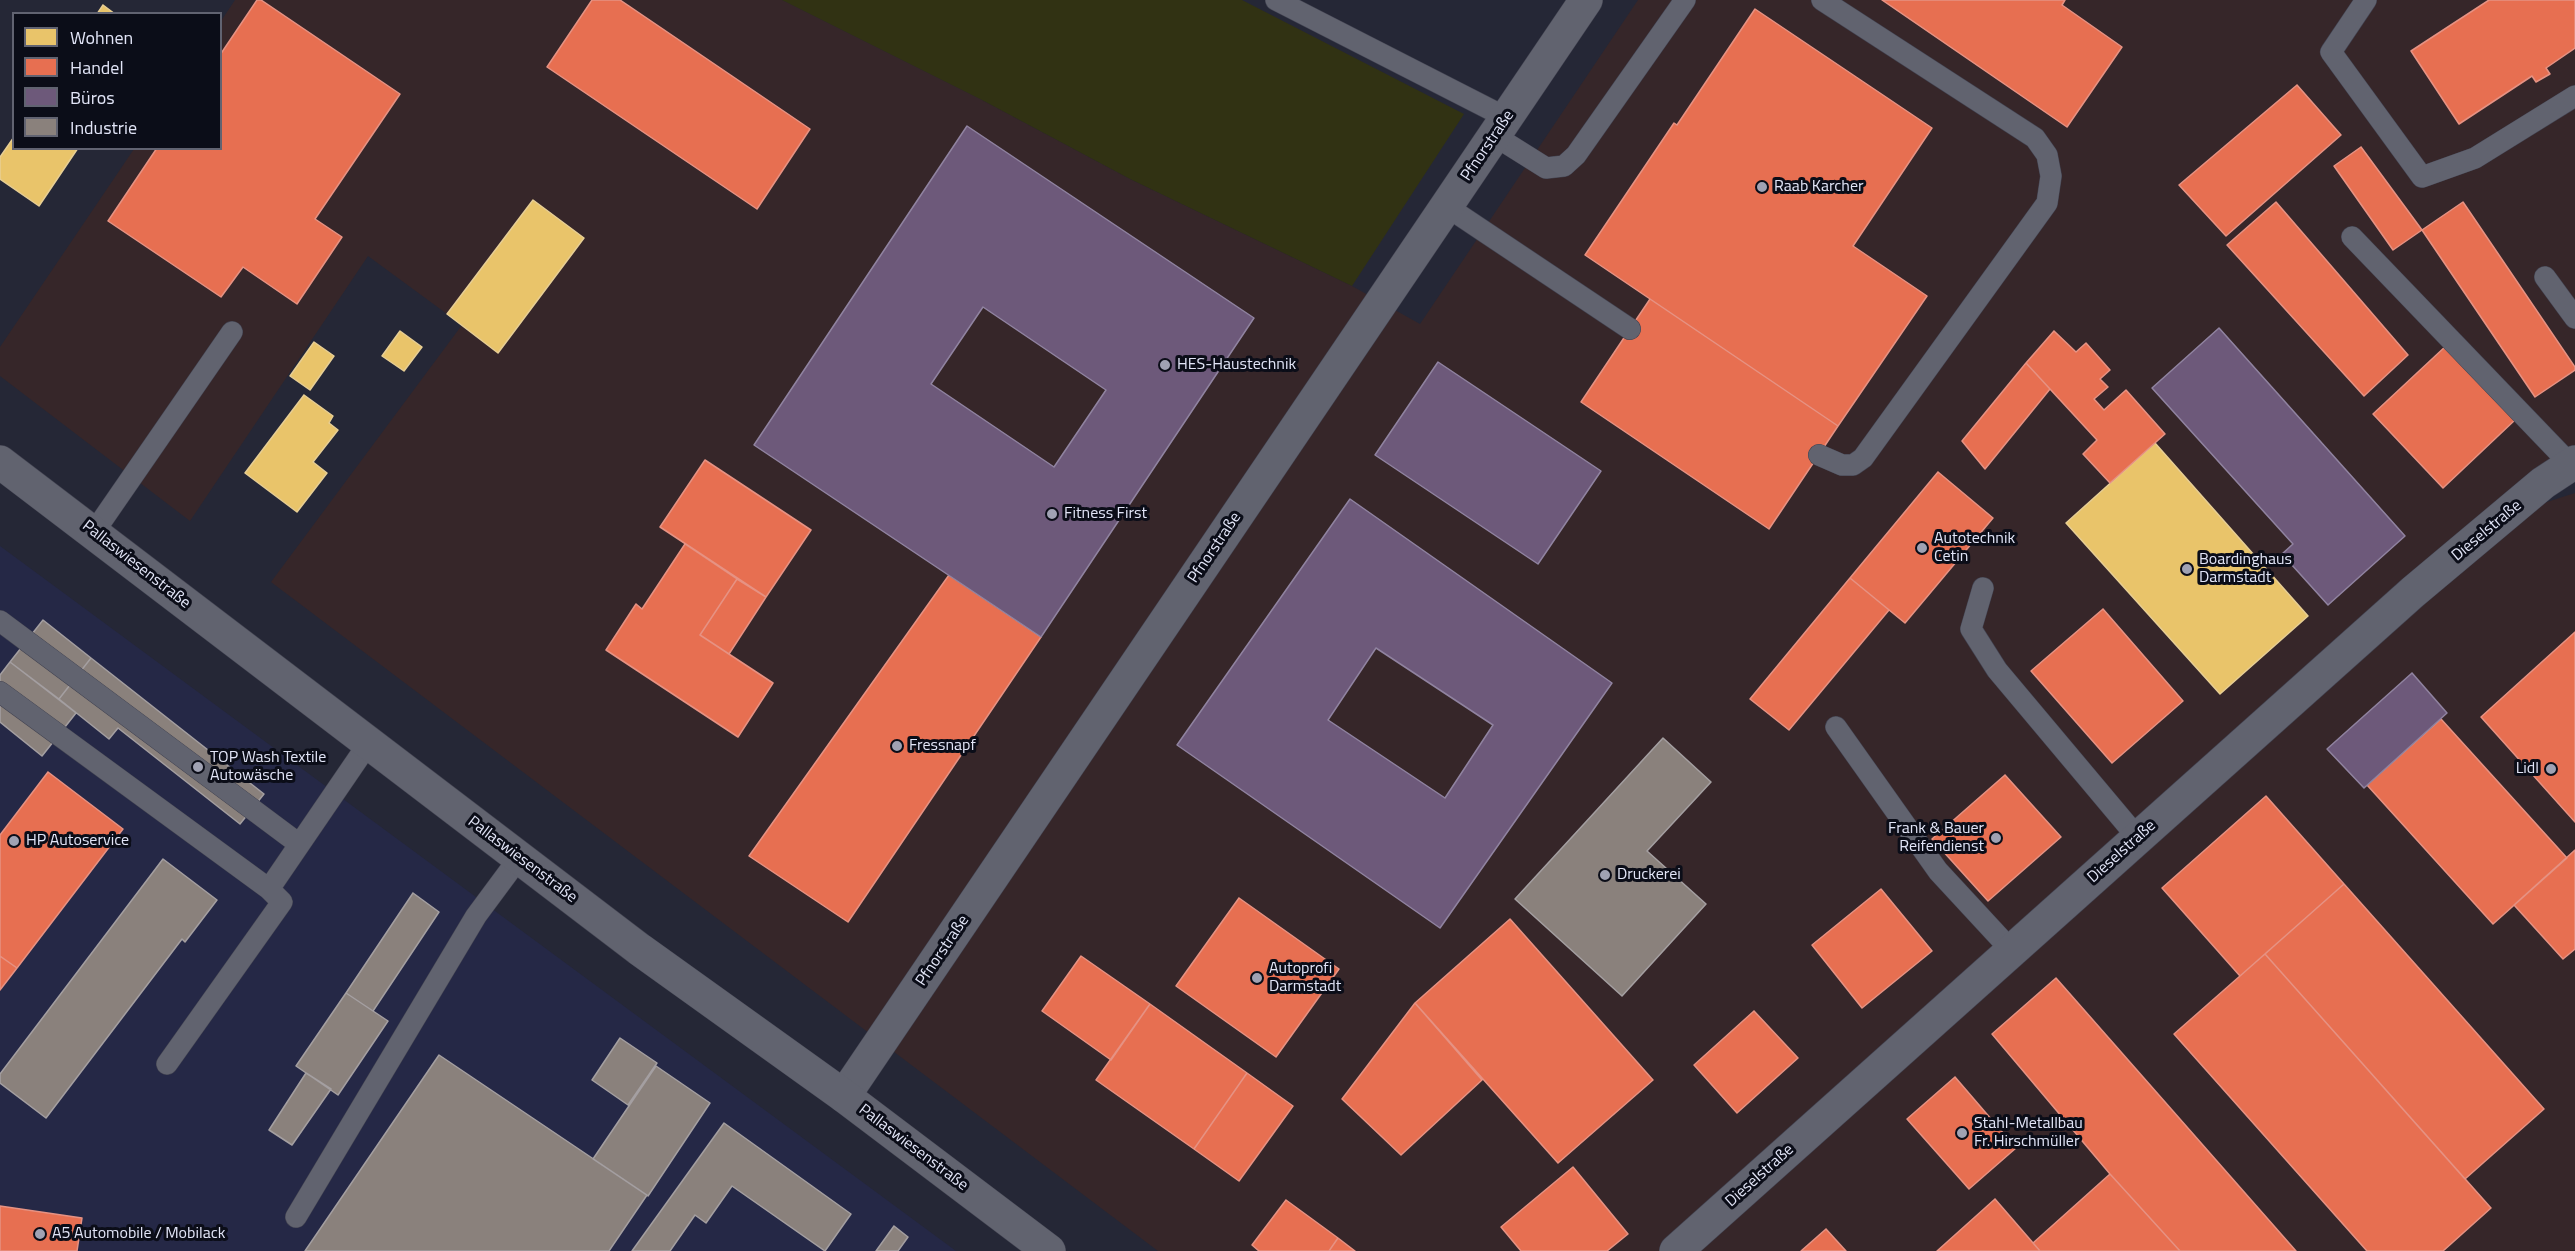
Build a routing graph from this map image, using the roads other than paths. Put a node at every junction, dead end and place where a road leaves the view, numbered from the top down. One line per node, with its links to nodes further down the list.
1 (1276, 0): 7 (lane)
2 (1586, 0): 7 (street, Pfnorstraße)
3 (1685, 0): 7 (lane)
4 (1822, 0): 14 (lane)
5 (2366, 0): 6 (lane)
6 (2575, 96)
7 (1501, 127): 8 (street, Pfnorstraße)
8 (1446, 206): 12 (lane); 30 (street, Pfnorstraße)
9 (2352, 237): 16 (lane)
10 (2545, 277): 11 (lane)
11 (2575, 318)
12 (1630, 329)
13 (232, 332): 18 (lane)
14 (1819, 455)
15 (0, 462): 17 (street, Pallaswiesenstraße)
16 (2573, 464): 24 (street, Dieselstraße)
17 (14, 484): 18 (street, Pallaswiesenstraße)
18 (94, 532): 23 (street, Pallaswiesenstraße)
19 (1983, 588): 24 (lane)
20 (0, 621): 25 (lane)
21 (0, 692): 27 (lane)
22 (1836, 727): 28 (lane)
23 (368, 744): 25 (lane); 26 (street, Pallaswiesenstraße)
24 (2138, 838): 28 (street, Dieselstraße)
25 (299, 844): 27 (lane)
26 (519, 858): 30 (street, Pallaswiesenstraße); 31 (lane)
27 (269, 889): 29 (lane)
28 (2012, 951): 33 (street, Dieselstraße)
29 (167, 1064)
30 (844, 1096): 32 (street, Pallaswiesenstraße)
31 (296, 1217)
32 (1049, 1251)
33 (1677, 1251)

